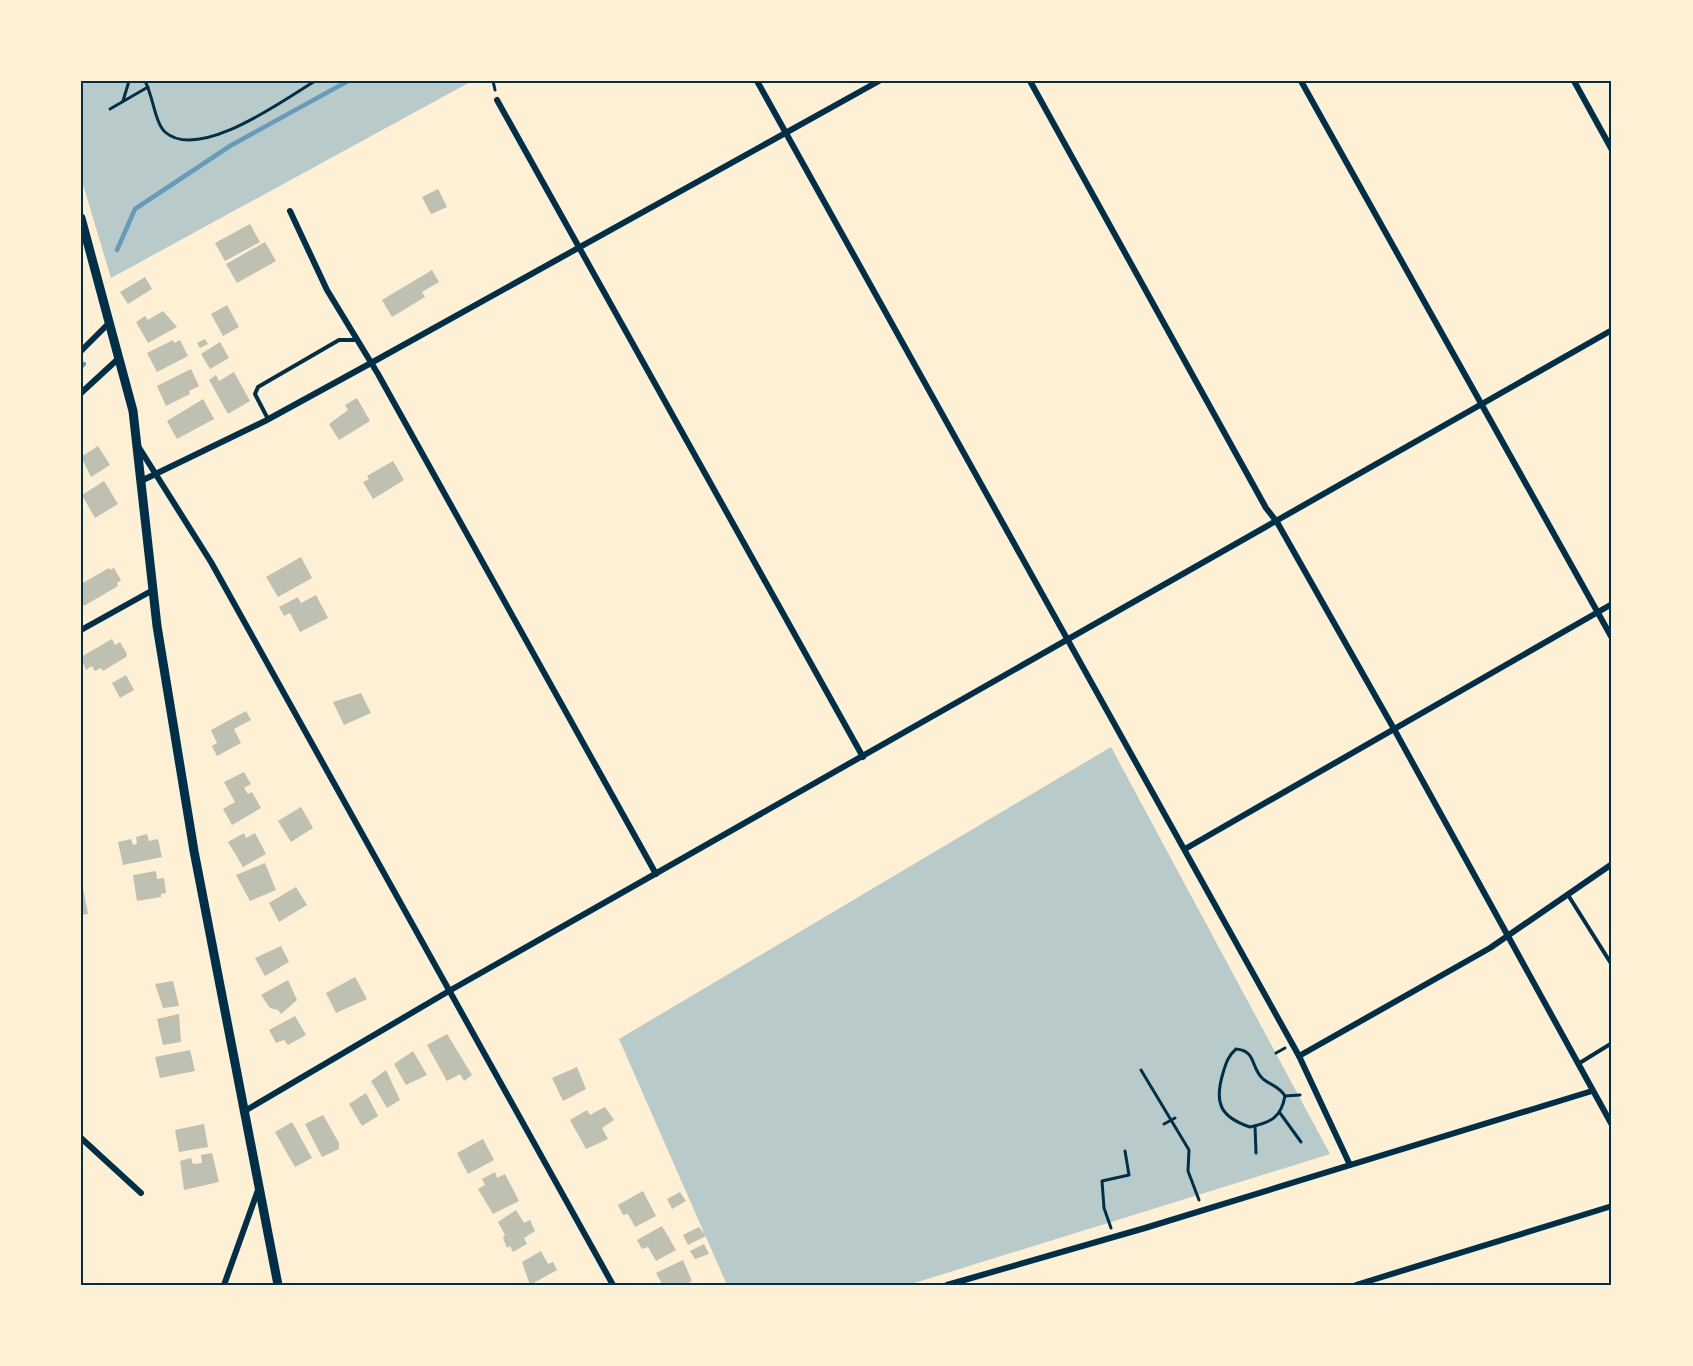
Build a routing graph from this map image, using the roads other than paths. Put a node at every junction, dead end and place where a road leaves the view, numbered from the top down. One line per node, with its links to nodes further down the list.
1 (757, 81): 7 (street)
2 (879, 81): 7 (street)
3 (1030, 81): 24 (street)
4 (1301, 81): 19 (street)
5 (1574, 81): 8 (street)
6 (497, 100): 11 (street)
7 (785, 132): 11 (street); 30 (street)
8 (1612, 150)
9 (290, 211): 14 (street)
10 (81, 219): 12 (street)
11 (578, 248): 17 (street); 32 (street)
12 (109, 323): 15 (street); 16 (street)
13 (1612, 330): 19 (street)
14 (357, 339): 17 (street); 20 (lane)
15 (81, 351)
16 (119, 358): 18 (street); 21 (street)
17 (371, 363): 20 (street); 35 (street)
18 (81, 393)
19 (1483, 406): 24 (street); 27 (street)
20 (268, 419): 22 (street)
21 (138, 446): 22 (street); 23 (street)
22 (156, 474): 23 (street); 39 (street)
23 (141, 481): 25 (street)
24 (1277, 522): 30 (street); 31 (street)
25 (153, 590): 28 (street); 44 (street)
26 (1612, 604): 27 (street)
27 (1598, 613): 29 (street); 31 (street)
28 (81, 630)
29 (1612, 638)
30 (1069, 639): 32 (street); 33 (street)
31 (1394, 729): 33 (street); 37 (street)
32 (863, 757): 35 (street)
33 (1185, 849): 41 (street)
34 (1612, 864): 36 (street)
35 (656, 874): 39 (street)
36 (1568, 894): 37 (street); 38 (lane)
37 (1507, 938): 41 (street); 42 (street)
38 (1612, 965)
39 (449, 991): 44 (street); 53 (street)
40 (1612, 1043): 42 (lane)
41 (1299, 1056): 47 (street)
42 (1577, 1064): 43 (street)
43 (1592, 1091): 45 (street); 47 (street)
44 (242, 1112): 48 (street)
45 (1612, 1125)
46 (81, 1138): 49 (street)
47 (1350, 1166): 54 (street)
48 (258, 1190): 51 (street); 52 (street)
49 (141, 1193)
50 (1612, 1206): 55 (street)
51 (278, 1283)
52 (224, 1285)
53 (613, 1285)
54 (948, 1285)
55 (1356, 1285)

